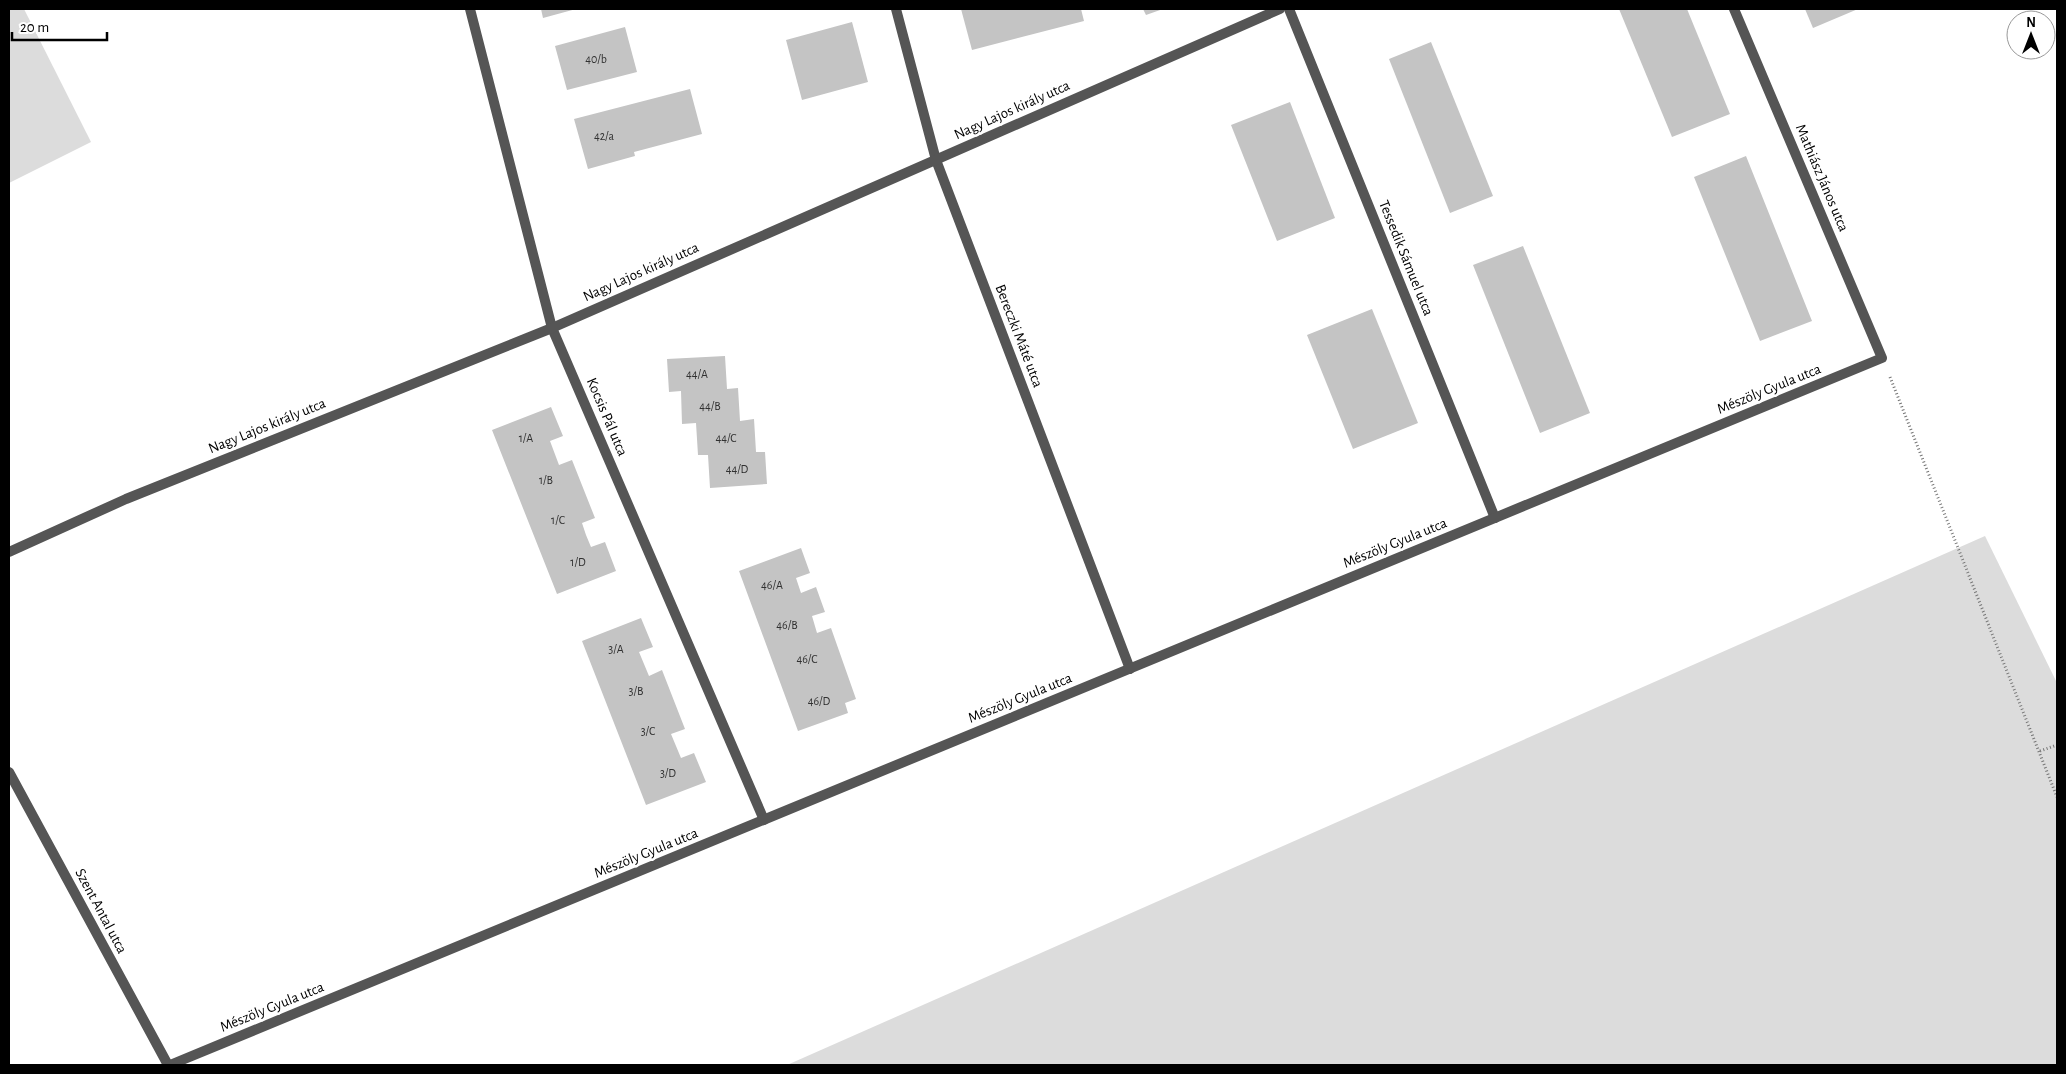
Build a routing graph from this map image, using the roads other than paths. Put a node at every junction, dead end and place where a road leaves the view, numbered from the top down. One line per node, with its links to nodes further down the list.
1 (470, 9): 7 (street, Kocsis Pál utca)
2 (896, 9): 6 (street, Bereczki Máté utca)
3 (1280, 9): 6 (street, Nagy Lajos király utca)
4 (1289, 9): 9 (street, Tessedik Sámuel utca)
5 (1734, 9): 8 (street, Mathiász János utca)
6 (936, 160): 7 (street, Nagy Lajos király utca); 11 (street, Bereczki Máté utca)
7 (552, 328): 10 (street, Nagy Lajos király utca); 13 (street, Kocsis Pál utca)
8 (1882, 358): 9 (street, Mészöly Gyula utca)
9 (1495, 518): 11 (street, Mészöly Gyula utca)
10 (9, 552)
11 (1130, 669): 13 (street, Mészöly Gyula utca)
12 (9, 772): 14 (street, Szent Antal utca)
13 (764, 820): 14 (street, Mészöly Gyula utca)
14 (169, 1065)

